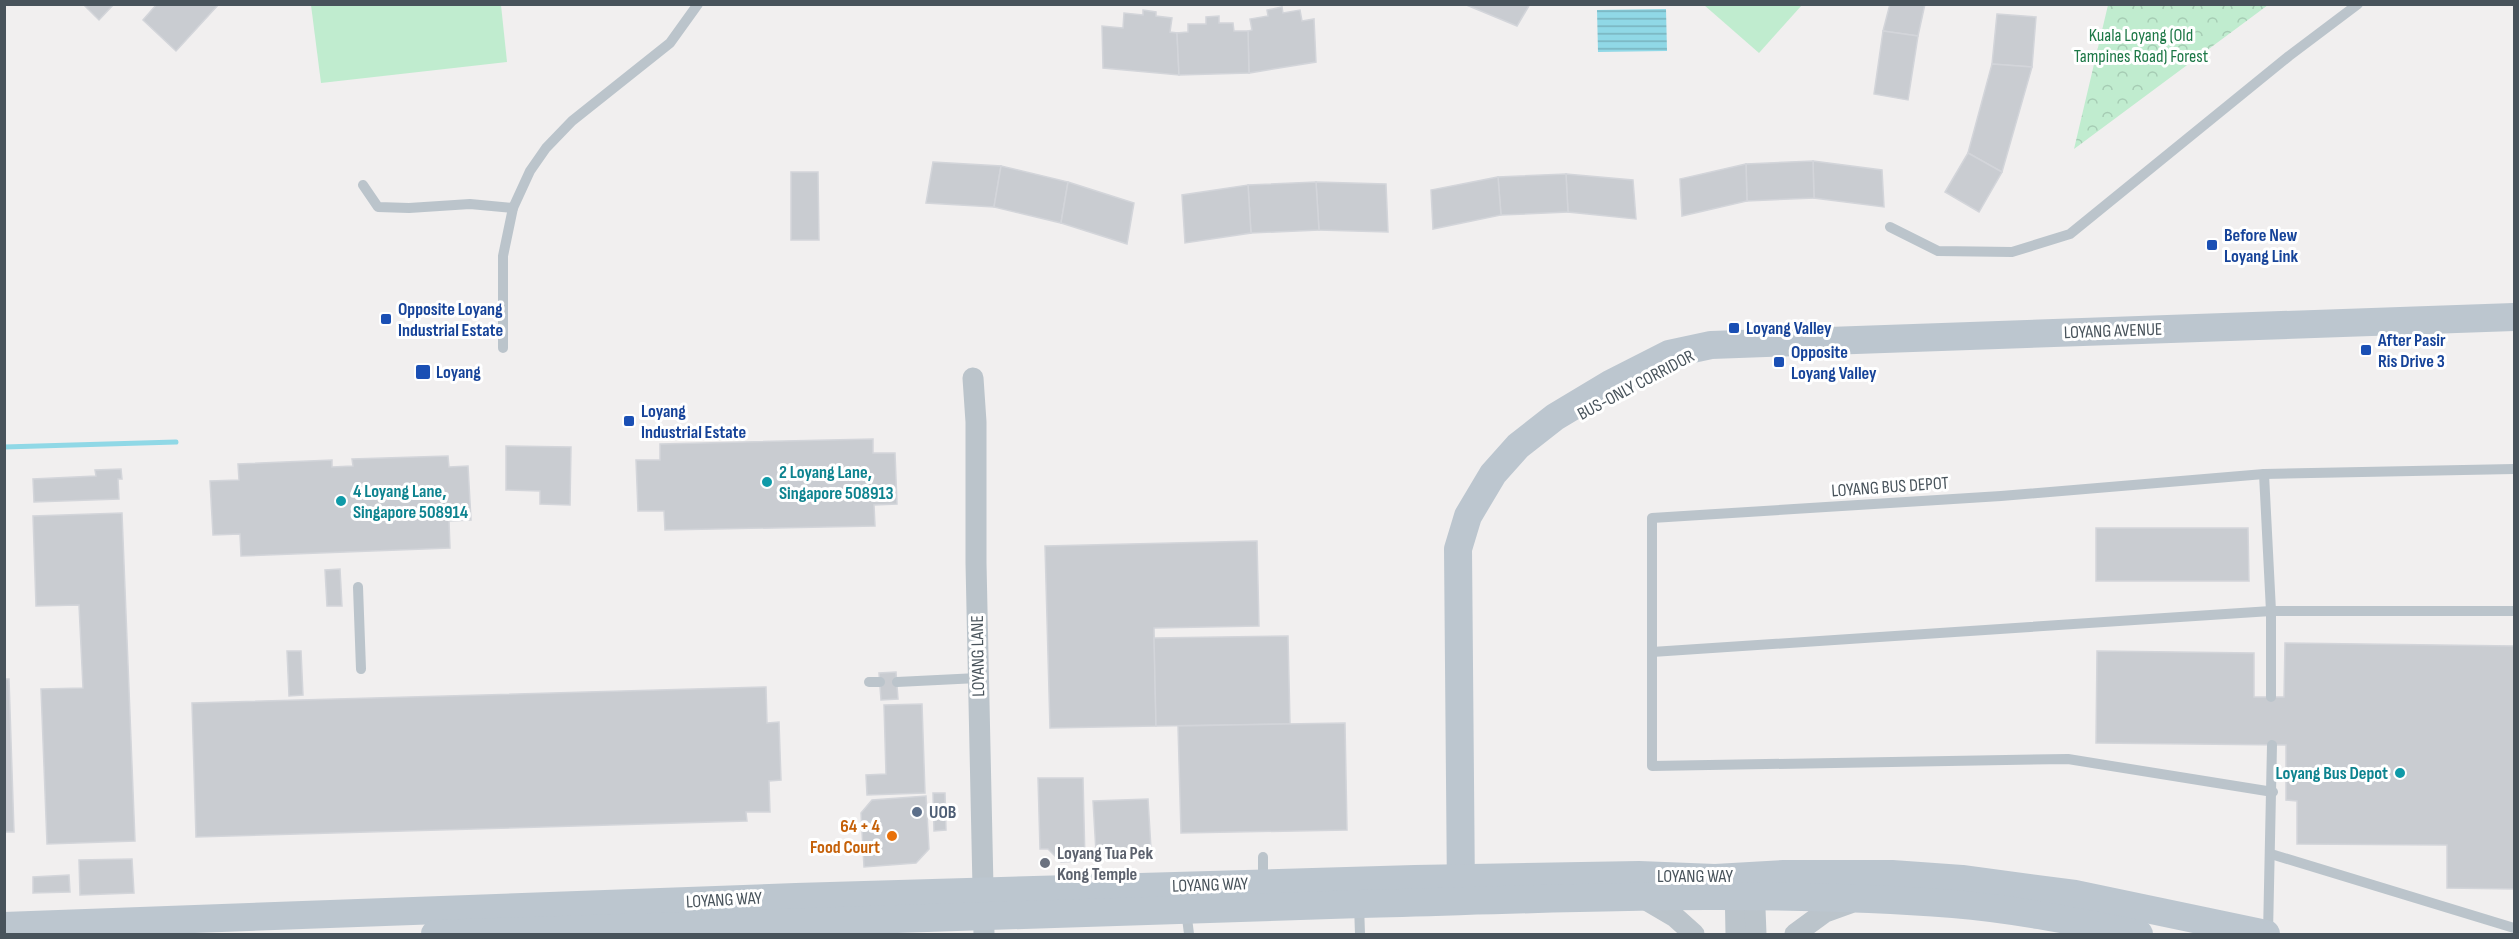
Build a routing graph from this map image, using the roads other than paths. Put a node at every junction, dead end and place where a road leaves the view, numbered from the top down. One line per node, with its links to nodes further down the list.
1 (698, 4): 4 (lane)
2 (2358, 4): 5 (lane)
3 (363, 185): 4 (lane)
4 (513, 208): 8 (lane)
5 (1890, 227)
6 (2514, 317): 7 (main road, LOYANG AVENUE)
7 (1711, 345): 22 (main road, BUS-ONLY CORRIDOR)
8 (503, 348)
9 (973, 378): 17 (street, LOYANG LANE)
10 (2514, 469): 11 (lane, LOYANG BUS DEPOT)
11 (2264, 474): 13 (lane); 15 (lane, LOYANG BUS DEPOT)
12 (358, 587): 16 (lane)
13 (2271, 611): 14 (lane); 15 (lane); 19 (lane)
14 (2514, 611)
15 (1652, 652): 21 (lane, LOYANG BUS DEPOT)
16 (361, 669)
17 (978, 678): 18 (lane); 30 (street, LOYANG LANE)
18 (897, 682)
19 (2271, 697)
20 (2272, 745): 21 (lane)
21 (2273, 792): 23 (lane)
22 (1460, 829): 24 (main road); 26 (main road, BUS-ONLY CORRIDOR)
23 (2271, 854): 34 (lane); 44 (lane)
24 (1415, 879): 26 (main road, LOYANG WAY); 30 (main road, LOYANG WAY)
25 (1745, 885): 26 (main road, LOYANG WAY); 27 (main road, LOYANG WAY); 28 (main road, LOYANG WAY); 40 (street); 41 (street); 44 (main road, LOYANG WAY)
26 (1461, 890): 27 (main road, LOYANG WAY); 29 (main road, LOYANG WAY)
27 (1639, 896): 39 (street)
28 (1862, 899): 42 (street); 43 (main road, LOYANG WAY)
29 (1359, 904): 31 (main road, LOYANG WAY); 38 (lane)
30 (984, 914): 31 (main road, LOYANG WAY); 33 (main road, LOYANG WAY); 35 (main road, LOYANG WAY)
31 (1188, 922)
32 (4, 926): 33 (main road, LOYANG WAY)
33 (266, 926)
34 (2514, 928)
35 (652, 931): 36 (main road, LOYANG WAY)
36 (586, 932): 37 (main road, LOYANG WAY)
37 (435, 934)
38 (1360, 934)
39 (1694, 934)
40 (1736, 934)
41 (1756, 934)
42 (1795, 934)
43 (2139, 934)
44 (2267, 934)

